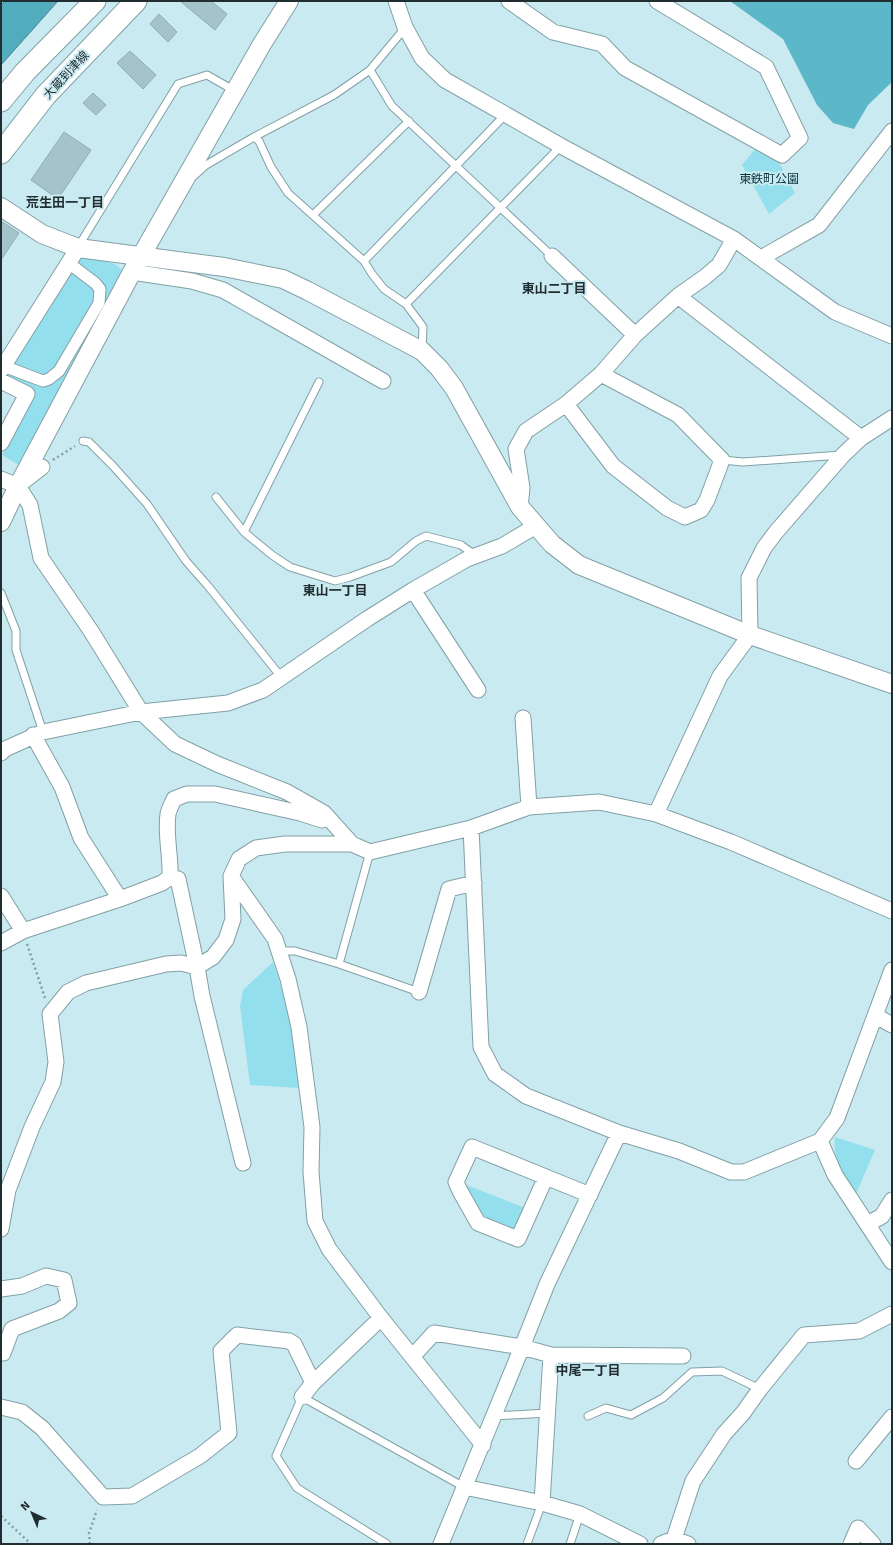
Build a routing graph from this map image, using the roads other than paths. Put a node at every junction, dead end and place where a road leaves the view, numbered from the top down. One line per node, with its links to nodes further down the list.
1 (95, 1): 10 (main road)
2 (136, 1): 16 (main road, 大蔵到津線)
3 (290, 1): 9 (street)
4 (396, 1): 7 (street)
5 (509, 1): 6 (street)
6 (658, 1)
7 (405, 28): 8 (lane); 11 (street)
8 (370, 70): 12 (lane); 14 (lane)
9 (235, 91): 18 (street); 23 (lane)
10 (1, 101)
11 (506, 114): 15 (street); 17 (lane)
12 (409, 121): 17 (lane); 21 (lane)
13 (892, 131): 26 (street)
14 (254, 137): 18 (lane); 21 (lane)
15 (561, 146): 20 (lane); 22 (street)
16 (1, 153)
17 (457, 166): 20 (lane); 27 (lane)
18 (179, 190): 24 (street)
19 (1, 207): 23 (street)
20 (501, 207): 25 (lane); 33 (lane)
21 (313, 215): 27 (lane)
22 (734, 239): 26 (street); 32 (street)
23 (78, 248): 24 (street); 37 (street)
24 (143, 256): 29 (street); 36 (street)
25 (552, 256): 34 (street)
26 (761, 258): 35 (street)
27 (364, 261): 33 (lane)
28 (70, 264): 30 (street)
29 (132, 272): 39 (street); 50 (street)
30 (95, 283): 31 (street); 37 (street)
31 (112, 293)
32 (678, 296): 34 (street); 43 (street)
33 (406, 304): 36 (lane)
34 (635, 335): 38 (street)
35 (892, 336)
36 (422, 351): 52 (street)
37 (3, 372): 45 (street)
38 (601, 374): 41 (street); 47 (street)
39 (383, 381)
40 (319, 382): 55 (lane)
41 (566, 404): 47 (street); 52 (street)
42 (892, 418): 43 (street)
43 (861, 438): 46 (street)
44 (82, 441): 60 (lane)
45 (1, 444)
46 (842, 455): 47 (lane); 59 (street)
47 (722, 460)
48 (42, 467): 50 (street)
49 (1, 479): 50 (street)
50 (18, 486): 53 (street); 63 (street)
51 (216, 497): 55 (lane)
52 (520, 507): 54 (street)
53 (1, 522)
54 (536, 526): 56 (street); 59 (street)
55 (244, 532): 56 (lane)
56 (476, 556): 57 (street)
57 (413, 590): 60 (street); 62 (street)
58 (1, 593): 65 (lane)
59 (750, 635): 61 (street); 68 (street)
60 (283, 678): 63 (street)
61 (892, 684)
62 (478, 690)
63 (141, 712): 65 (street); 69 (street)
64 (523, 718): 67 (street)
65 (38, 734): 66 (street); 77 (street)
66 (1, 753)
67 (529, 807): 68 (street); 70 (street)
68 (656, 814): 78 (street)
69 (333, 824): 71 (street); 74 (street)
70 (471, 828): 72 (street); 75 (street)
71 (352, 844): 72 (street); 73 (street)
72 (370, 852): 82 (lane)
73 (231, 876): 81 (street); 83 (street)
74 (170, 877): 77 (street); 83 (street)
75 (474, 883): 85 (street); 88 (street)
76 (1, 896): 79 (street)
77 (120, 899): 79 (street)
78 (892, 911)
79 (23, 931): 80 (street)
80 (1, 943)
81 (279, 951): 82 (lane); 99 (street)
82 (339, 964): 85 (lane)
83 (197, 967): 90 (street); 95 (street)
84 (892, 970): 86 (street)
85 (420, 992)
86 (876, 1016): 87 (street); 89 (street)
87 (892, 1025)
88 (619, 1133): 89 (street); 92 (street)
89 (820, 1141): 94 (street)
90 (243, 1163)
91 (546, 1177): 91 (street); 92 (street)
92 (590, 1195): 100 (street)
93 (892, 1200): 94 (street)
94 (868, 1224): 96 (street)
95 (1, 1229)
96 (892, 1262)
97 (1, 1289): 101 (street)
98 (892, 1314): 106 (street)
99 (381, 1318): 104 (street); 105 (street)
100 (522, 1347): 102 (street); 104 (street); 110 (street)
101 (1, 1353)
102 (551, 1355): 103 (street); 109 (street)
103 (683, 1356)
104 (412, 1357): 113 (street)
105 (313, 1383): 107 (street); 108 (street)
106 (760, 1389): 111 (lane); 119 (street)
107 (302, 1397): 115 (lane); 120 (lane)
108 (1, 1407)
109 (548, 1413): 110 (lane); 116 (street)
110 (494, 1416): 113 (street)
111 (588, 1416)
112 (892, 1417): 114 (street)
113 (482, 1445): 115 (street)
114 (856, 1461)
115 (464, 1487): 116 (street); 121 (street)
116 (542, 1503): 117 (street); 122 (lane)
117 (580, 1514): 118 (street); 123 (lane)
118 (624, 1540): 124 (street)
119 (674, 1542)
120 (387, 1544)
121 (441, 1544)
122 (527, 1544)
123 (570, 1544)
124 (640, 1544)
125 (852, 1544): 126 (street)
126 (873, 1544)

